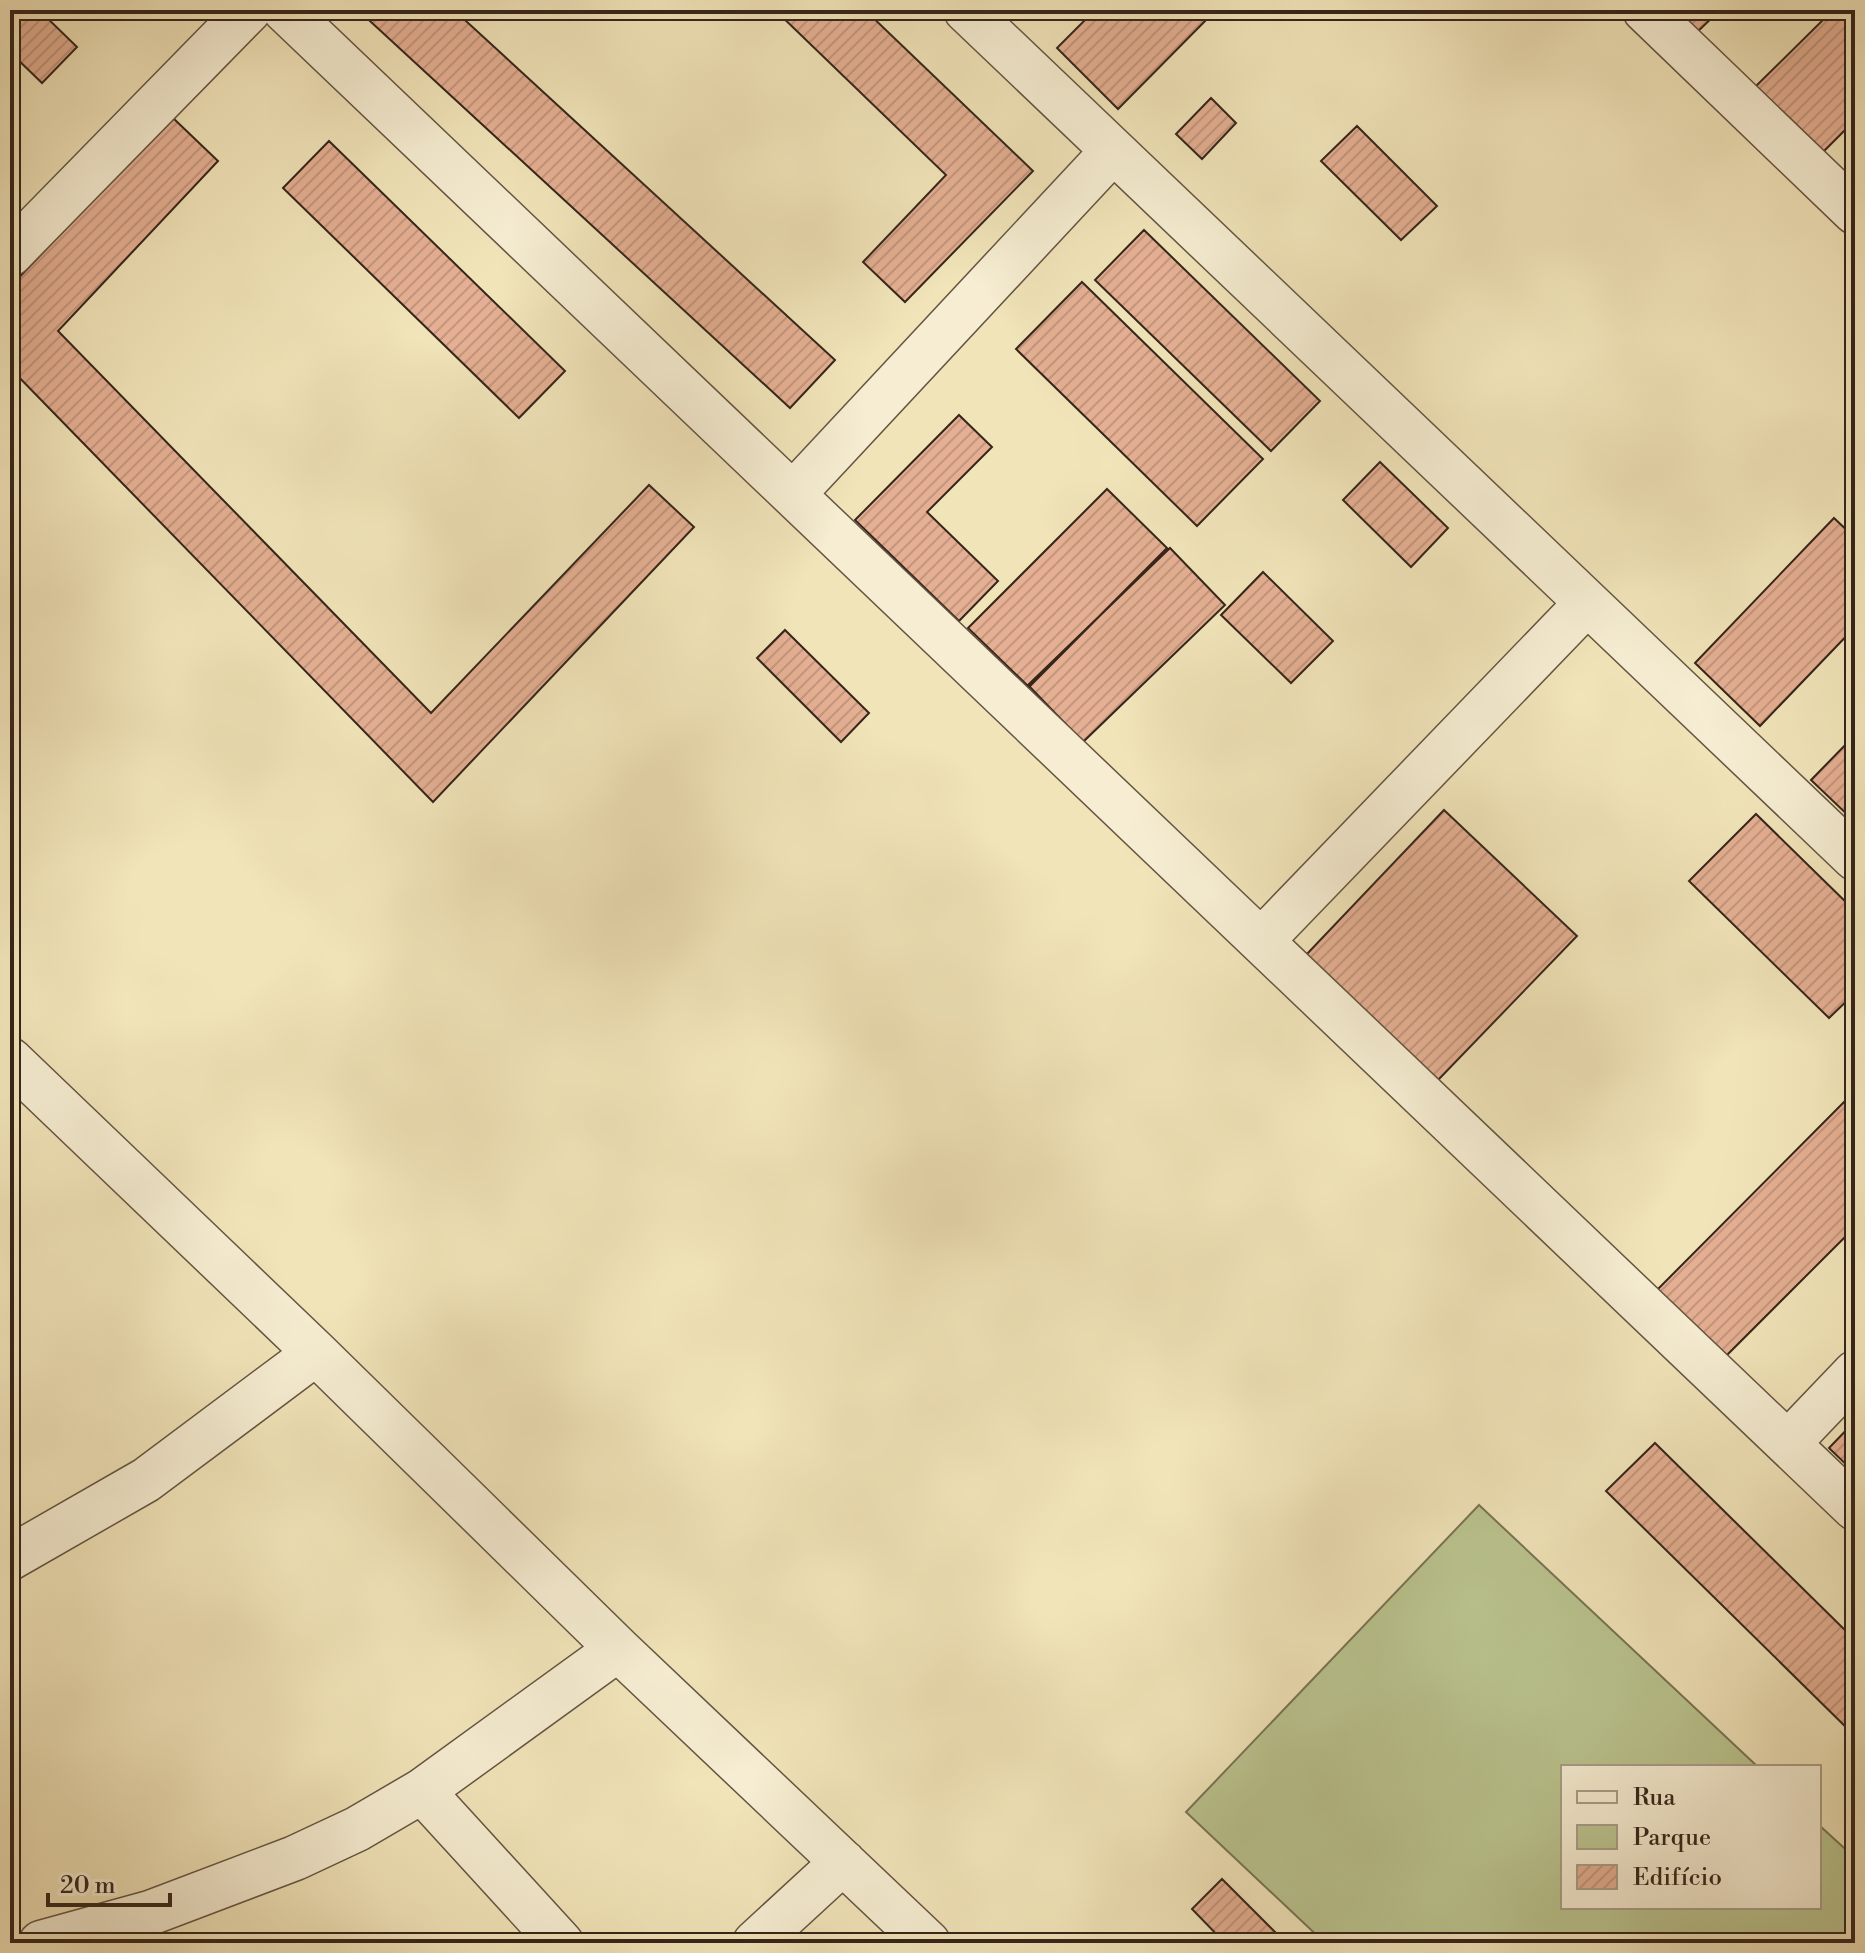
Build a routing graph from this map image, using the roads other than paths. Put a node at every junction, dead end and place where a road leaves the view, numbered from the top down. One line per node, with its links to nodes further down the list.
1 (249, 10): 7 (street)
2 (285, 10): 8 (street)
3 (966, 10): 5 (street)
4 (1645, 10): 6 (street)
5 (1113, 151): 8 (street); 9 (street)
6 (1855, 212)
7 (10, 254)
8 (793, 494): 11 (street)
9 (1587, 603): 10 (street); 11 (street)
10 (1855, 858)
11 (1261, 941): 15 (street)
12 (10, 1060): 13 (street)
13 (316, 1353): 17 (street); 18 (street)
14 (1855, 1373): 15 (street)
15 (1788, 1443): 16 (street)
16 (1855, 1508)
17 (10, 1558)
18 (618, 1649): 19 (street); 20 (street)
19 (422, 1791): 21 (street); 23 (street)
20 (843, 1862): 24 (street); 25 (street)
21 (155, 1928): 22 (street)
22 (41, 1943)
23 (561, 1943)
24 (755, 1943)
25 (928, 1943)

